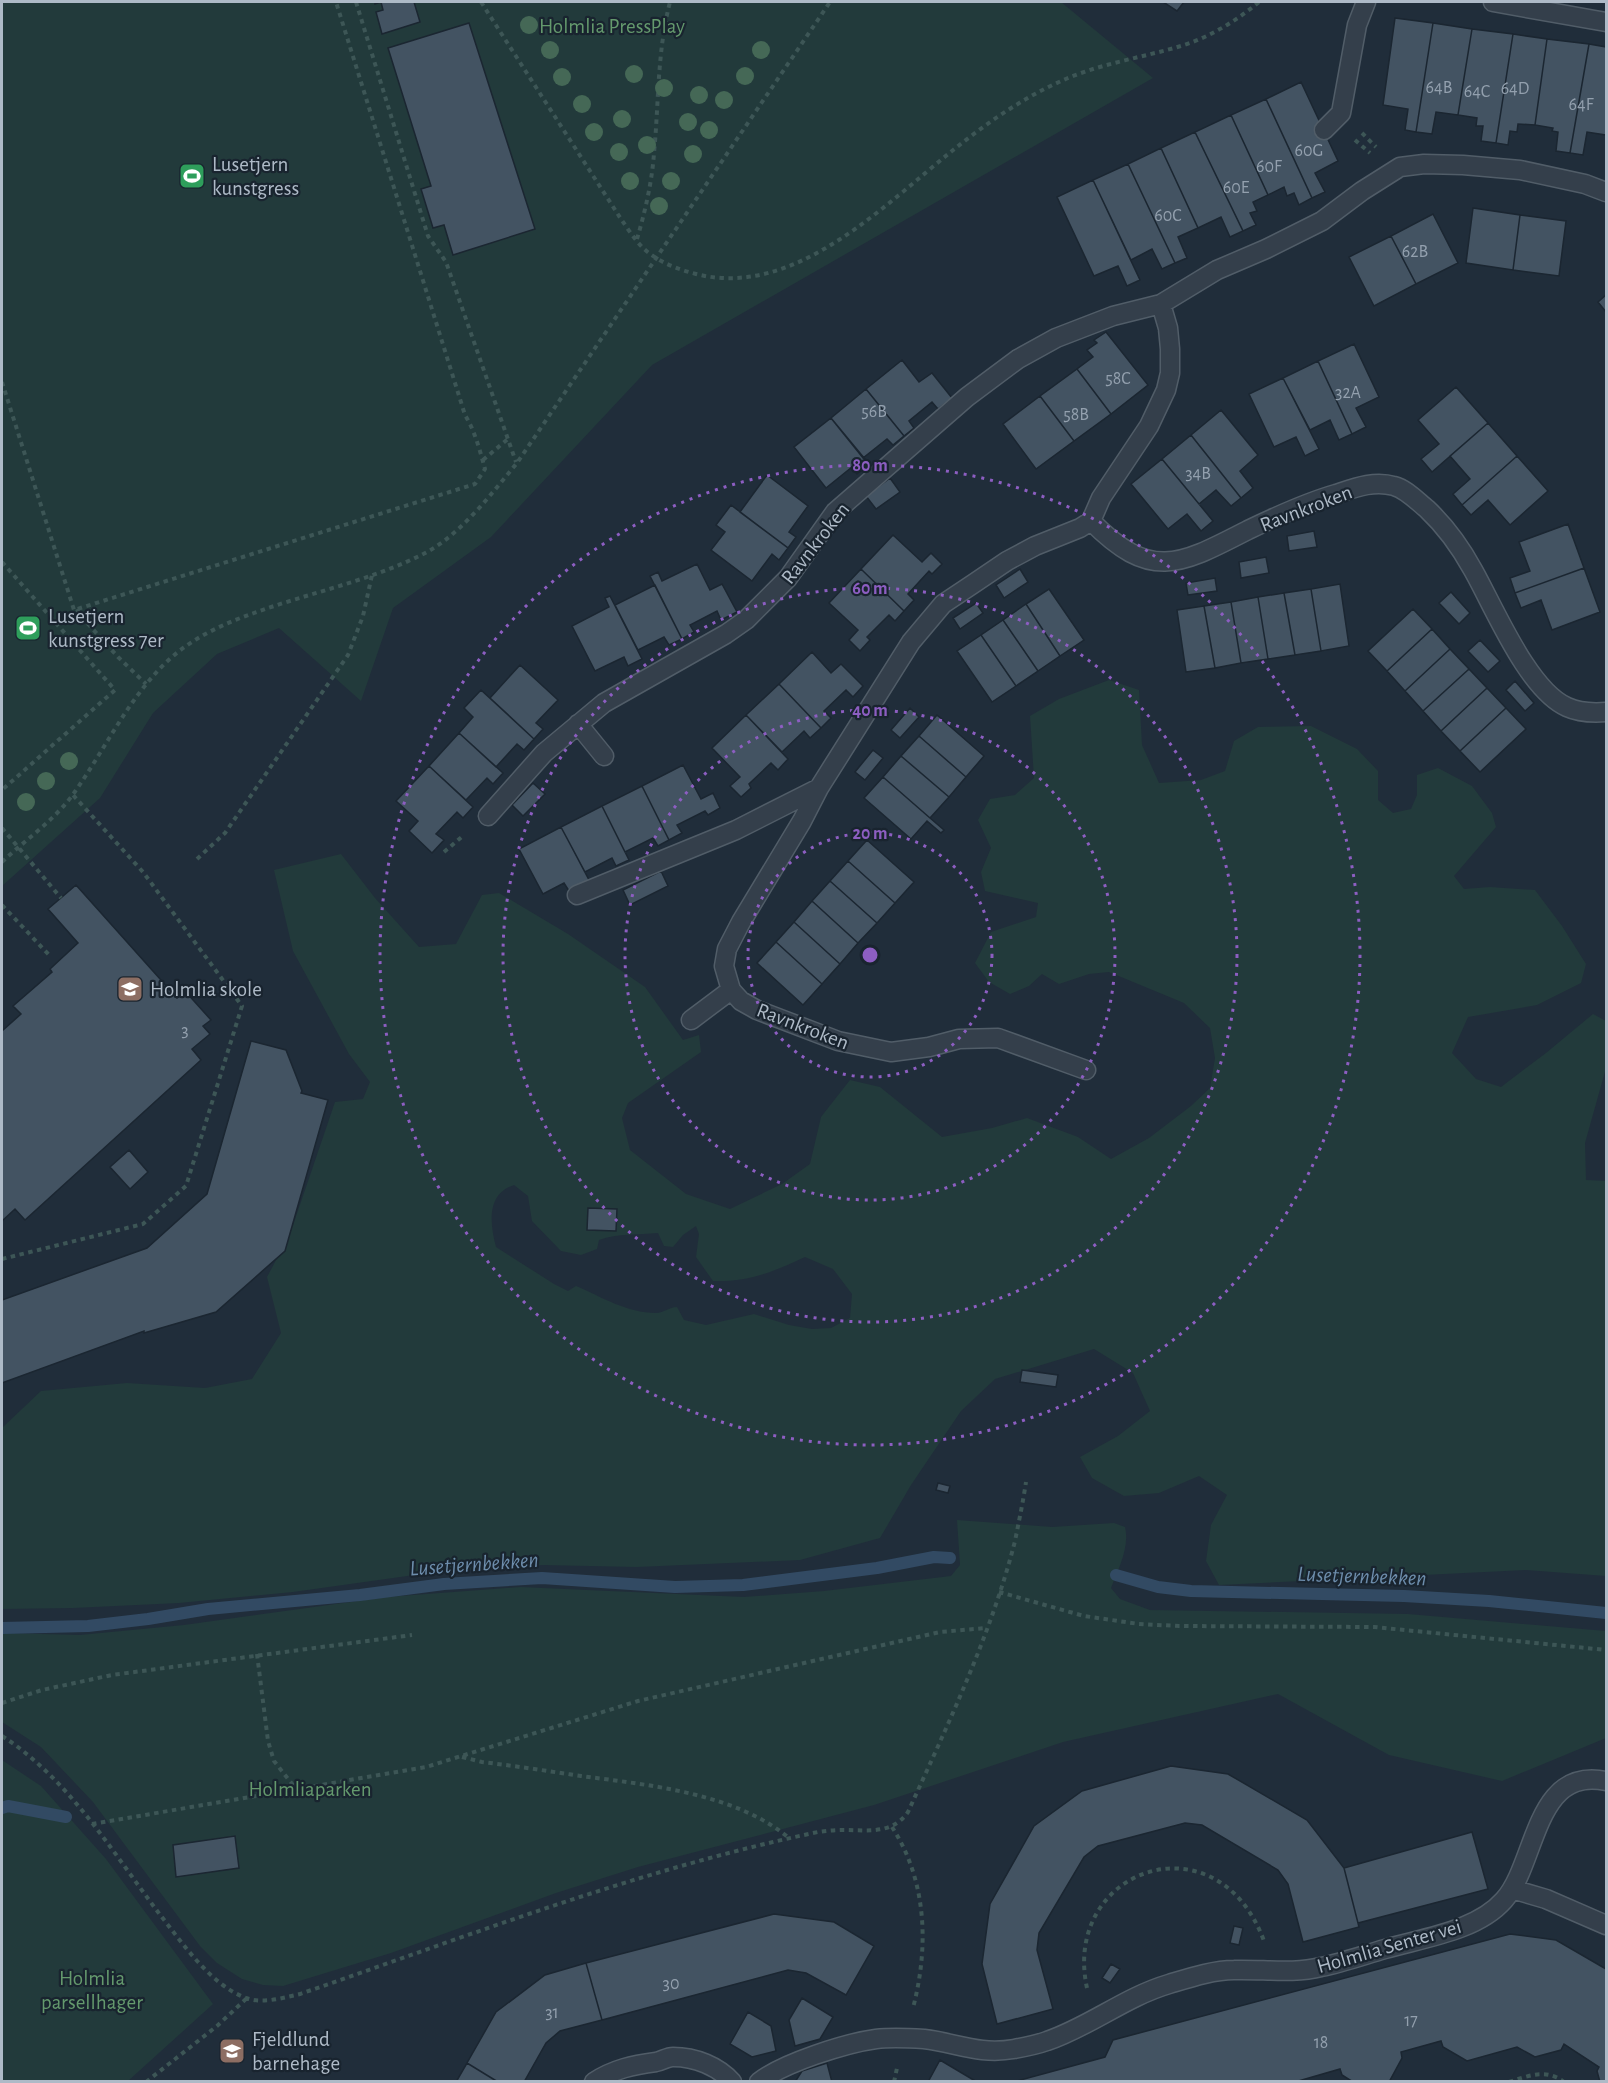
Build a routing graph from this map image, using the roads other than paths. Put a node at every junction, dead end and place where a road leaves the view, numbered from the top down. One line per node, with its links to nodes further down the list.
1 (1366, 2): 4 (lane)
2 (1493, 2): 3 (lane)
3 (1606, 22)
4 (1324, 130)
5 (1606, 192): 6 (lane, Ravnkroken)
6 (1161, 304): 7 (lane); 9 (lane, Ravnkroken)
7 (1091, 521): 8 (lane, Ravnkroken); 11 (lane)
8 (1606, 712)
9 (578, 724): 10 (lane); 12 (lane, Ravnkroken)
10 (604, 756)
11 (819, 788): 13 (lane); 14 (lane)
12 (488, 816)
13 (577, 896)
14 (731, 990): 15 (lane); 16 (lane, Ravnkroken)
15 (691, 1020)
16 (1086, 1070)
17 (1606, 1781): 18 (lane, Holmlia Senter vei)
18 (1512, 1889): 19 (lane); 22 (lane, Holmlia Senter vei)
19 (1606, 1924)
20 (594, 2082): 21 (lane)
21 (732, 2082)
22 (759, 2082)

